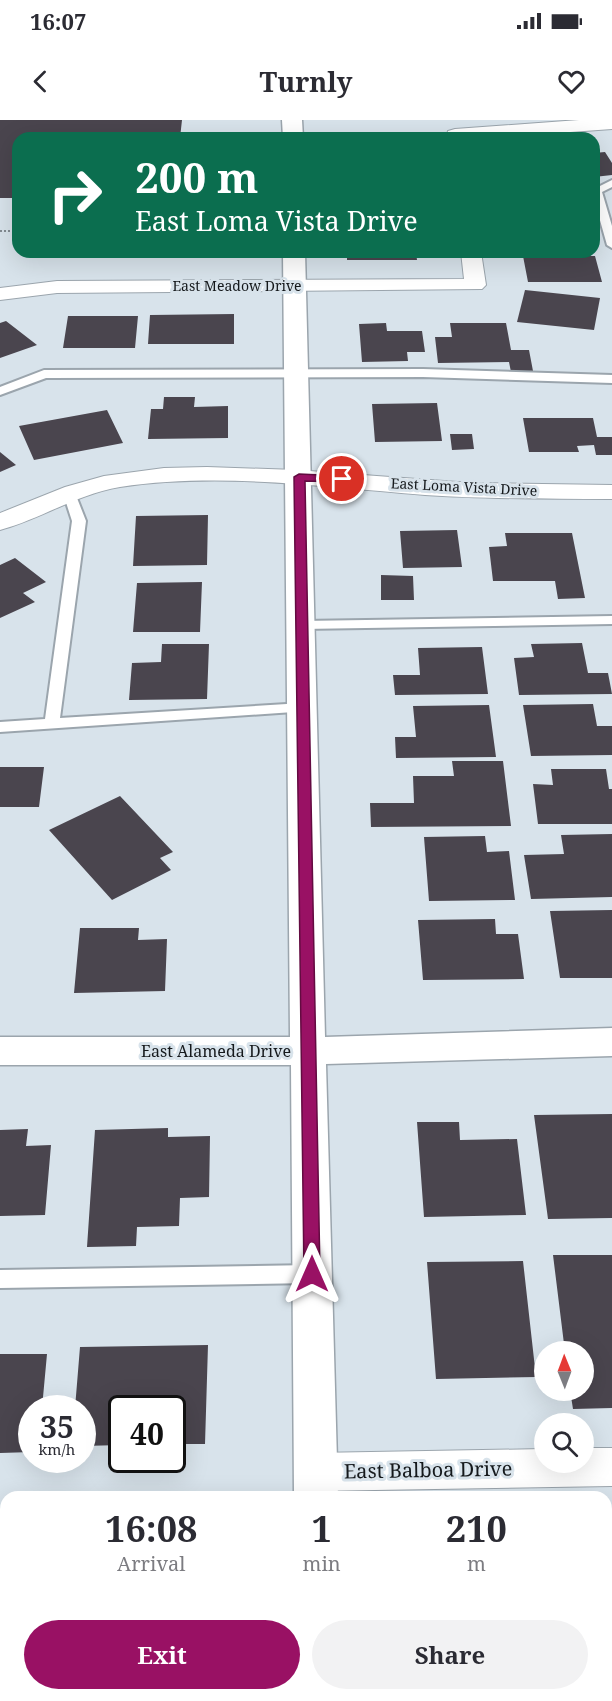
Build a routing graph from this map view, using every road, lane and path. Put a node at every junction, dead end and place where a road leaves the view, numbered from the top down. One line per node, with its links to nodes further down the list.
1 (612, 123): 2 (street)
2 (511, 132)
3 (600, 202): 4 (lane)
4 (612, 245)
5 (294, 258): 7 (street)
6 (472, 258): 7 (street, East Meadow Drive)
7 (294, 285): 8 (street, East Meadow Drive); 9 (street)
8 (0, 294)
9 (297, 373): 10 (lane); 11 (lane); 12 (street)
10 (612, 379)
11 (0, 391)
12 (299, 477): 13 (street, East Loma Vista Drive); 14 (street, East Loma Vista Drive); 17 (street)
13 (612, 492)
14 (69, 493): 15 (street, East Loma Vista Drive); 19 (lane)
15 (0, 522)
16 (612, 620): 17 (lane)
17 (302, 625): 18 (street)
18 (303, 708): 19 (lane); 23 (street)
19 (52, 724): 20 (lane)
20 (0, 728)
21 (612, 1042): 23 (street, East Alameda Drive)
22 (0, 1051): 23 (street, East Alameda Drive)
23 (310, 1051): 24 (street)
24 (312, 1274): 25 (lane); 27 (street)
25 (0, 1279)
26 (612, 1467): 27 (street, East Balboa Drive)
27 (316, 1485)

